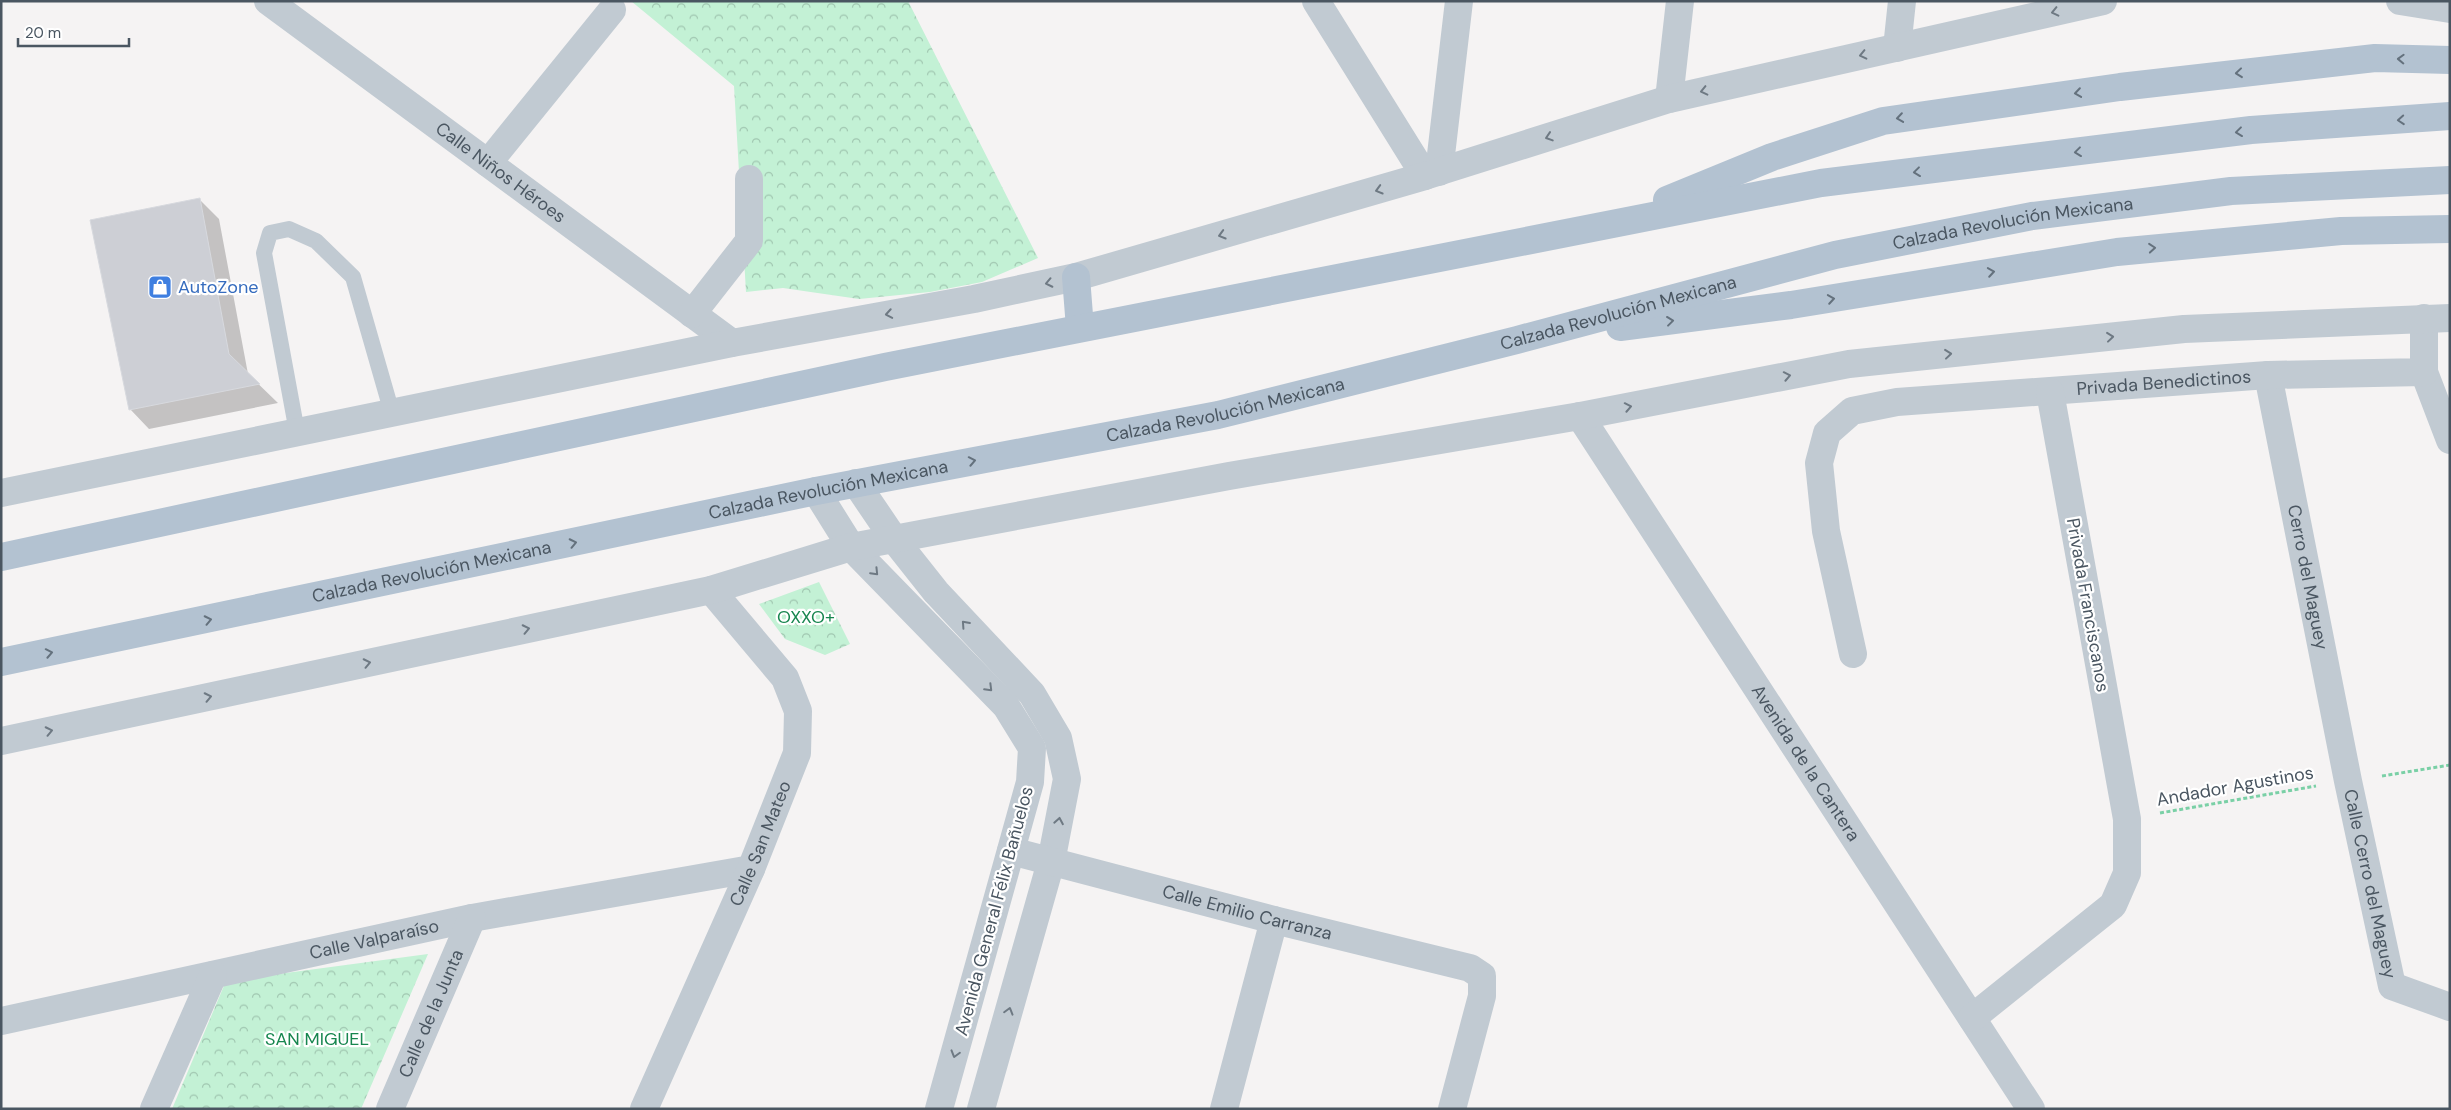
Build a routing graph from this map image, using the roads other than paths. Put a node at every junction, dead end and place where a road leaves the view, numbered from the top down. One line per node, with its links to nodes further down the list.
1 (268, 1): 14 (street, Calle Niños Héroes)
2 (1316, 1): 15 (street)
3 (1460, 1): 15 (street)
4 (1680, 1): 12 (street)
5 (1902, 1): 10 (street)
6 (2103, 1): 10 (street, one-way to 10)
7 (2400, 1): 8 (street)
8 (2450, 9)
9 (612, 10): 14 (street)
10 (1897, 48): 12 (street, one-way to 12)
11 (2450, 60): 18 (main road, one-way to 18)
12 (1669, 99): 15 (street, one-way to 15)
13 (2450, 116): 18 (main road, one-way to 18)
14 (488, 164): 21 (street, Calle Niños Héroes)
15 (1432, 174): 20 (street, one-way to 20)
16 (749, 179): 21 (street)
17 (2450, 180): 24 (main road, Calzada Revolución Mexicana)
18 (1614, 222): 23 (main road)
19 (2450, 229): 24 (main road, one-way to 19)
20 (1076, 277): 23 (main road); 25 (street, one-way to 25)
21 (692, 314): 25 (street, Calle Niños Héroes)
22 (2437, 318): 26 (street); 30 (street, one-way to 22)
23 (1080, 328): 38 (main road)
24 (1517, 340): 33 (main road, Calzada Revolución Mexicana, one-way to 24)
25 (732, 343): 29 (street)
26 (2424, 372): 27 (street, Privada Benedictinos); 32 (street)
27 (2268, 375): 28 (street, Privada Benedictinos); 45 (street, Cerro del Maguey)
28 (2050, 392): 40 (street, Privada Benedictinos); 53 (street, Privada Franciscanos)
29 (392, 412): 31 (street); 31 (lane)
30 (1580, 416): 36 (street); 53 (street, Avenida de la Cantera)
31 (297, 432): 35 (street)
32 (2450, 440)
33 (856, 483): 34 (main road, Calzada Revolución Mexicana); 36 (street)
34 (816, 491): 37 (street); 41 (main road, Calzada Revolución Mexicana, one-way to 34)
35 (1, 493)
36 (894, 539): 37 (street); 42 (street, one-way to 36)
37 (851, 548): 39 (street); 44 (street, one-way to 44)
38 (1, 557)
39 (711, 590): 43 (street, one-way to 39); 48 (street, Calle San Mateo)
40 (1853, 654)
41 (1, 662)
42 (1058, 738): 44 (street); 47 (street, one-way to 42)
43 (1, 741)
44 (1032, 748): 46 (street, Avenida General Félix Bañuelos)
45 (2348, 781): 52 (street, Calle Cerro del Maguey)
46 (1011, 851): 47 (street, Calle Emilio Carranza); 58 (street, Avenida General Félix Bañuelos, one-way to 58)
47 (1052, 862): 50 (street, Calle Emilio Carranza); 59 (street, one-way to 47)
48 (751, 869): 49 (street, Calle Valparaíso); 57 (street, Calle San Mateo)
49 (472, 918): 51 (street, Calle Valparaíso); 56 (street, Calle de la Junta)
50 (1274, 920): 60 (street); 61 (street, Calle Emilio Carranza)
51 (213, 975): 54 (street, Calle Valparaíso); 55 (street)
52 (2450, 1007)
53 (1972, 1018): 62 (street, Avenida de la Cantera)
54 (1, 1021)
55 (154, 1109)
56 (390, 1109)
57 (644, 1109)
58 (939, 1109)
59 (981, 1109)
60 (1224, 1109)
61 (1452, 1109)
62 (2031, 1109)

